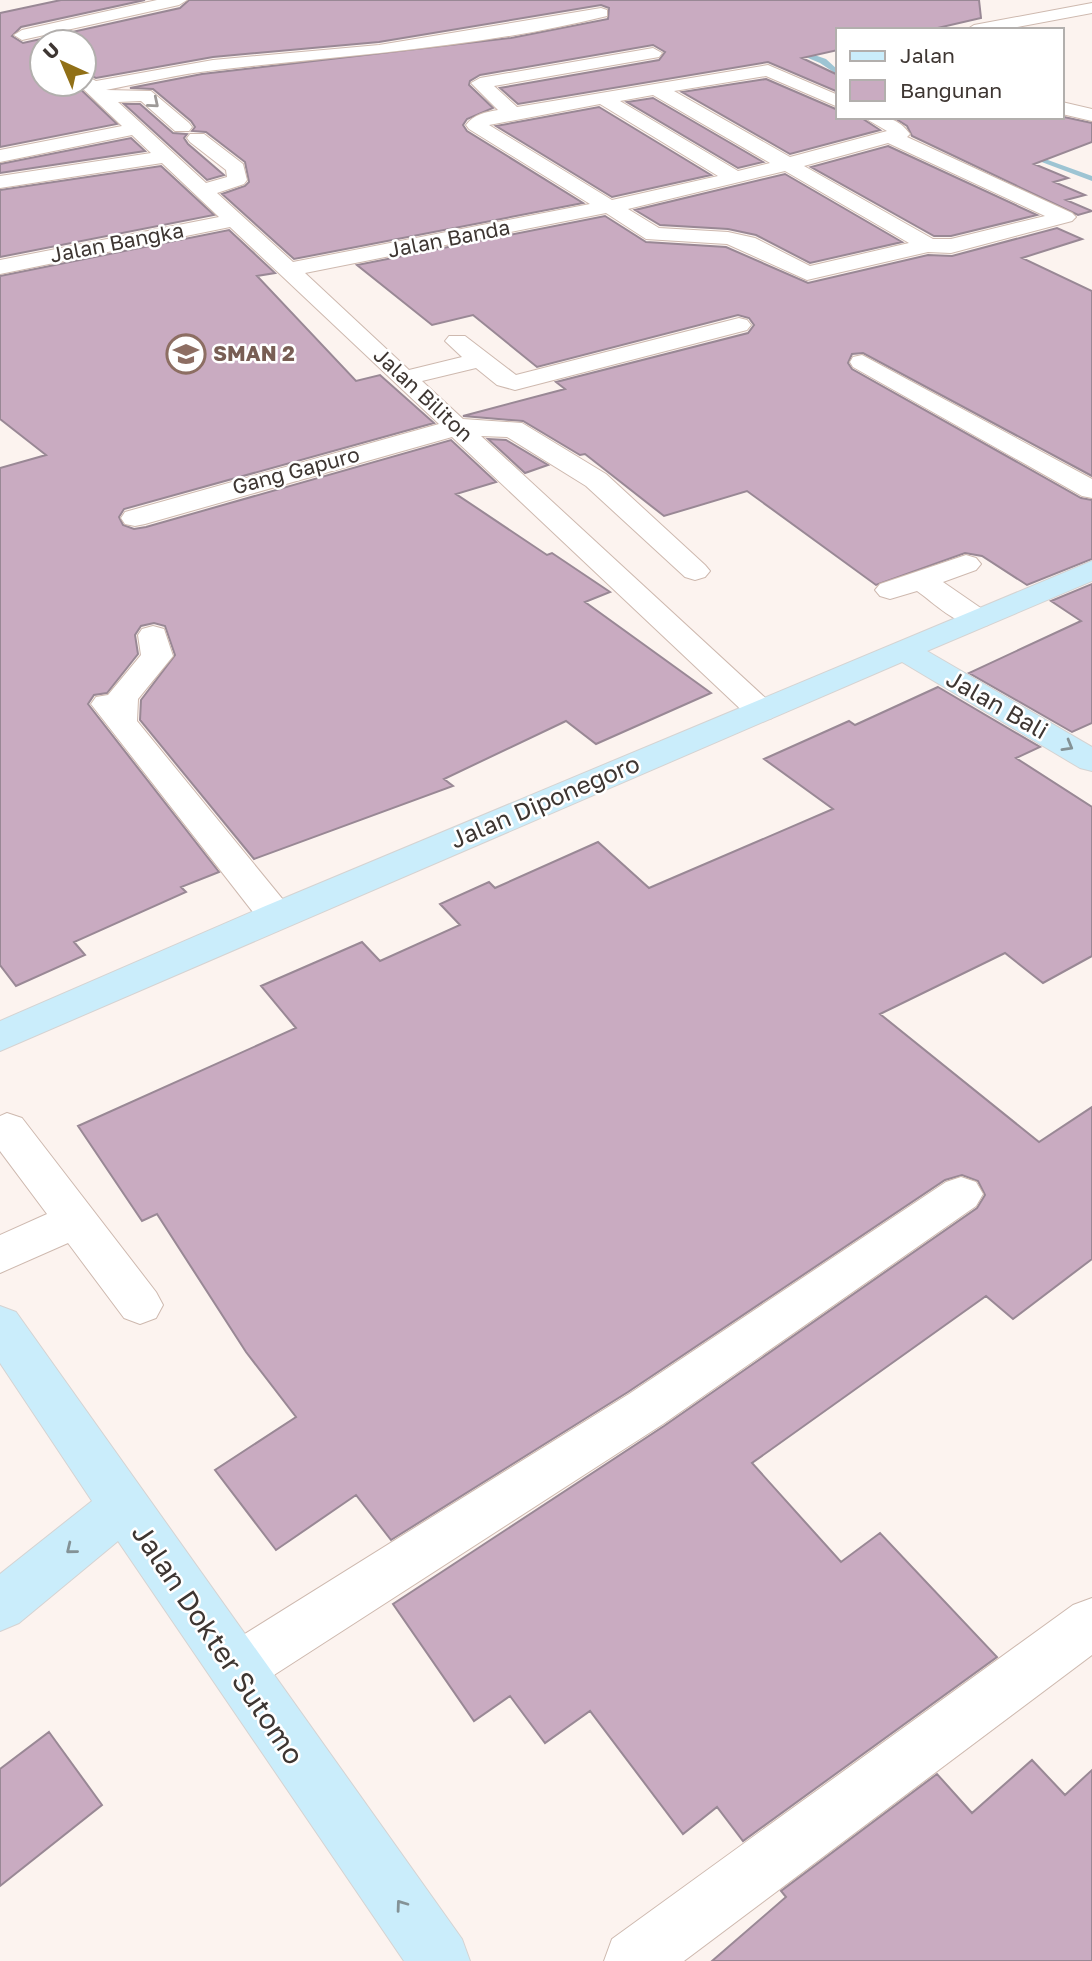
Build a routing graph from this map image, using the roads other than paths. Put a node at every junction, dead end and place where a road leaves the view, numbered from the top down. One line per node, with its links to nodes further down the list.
1 (179, 0): 6 (street)
2 (572, 0): 5 (street)
3 (1092, 8): 4 (street)
4 (985, 28)
5 (519, 29): 7 (street); 11 (street)
6 (28, 40)
7 (540, 41)
8 (561, 53): 10 (street)
9 (653, 53): 10 (street)
10 (581, 65): 18 (street)
11 (98, 87)
12 (98, 89): 28 (street, one-way to 28)
13 (656, 89): 15 (street); 16 (street); 25 (street)
14 (98, 92): 21 (street, Jalan Biliton)
15 (604, 99): 18 (street); 26 (street)
16 (836, 101)
17 (1064, 109): 19 (street)
18 (512, 113): 29 (street)
19 (1092, 116)
20 (876, 119): 22 (street)
21 (136, 129): 23 (street); 24 (street, Jalan Biliton)
22 (892, 138): 25 (street, Jalan Banda); 31 (street)
23 (0, 156)
24 (164, 157): 27 (street); 28 (street, Jalan Biliton)
25 (788, 165): 26 (street, Jalan Banda); 31 (street)
26 (737, 179): 29 (street, Jalan Banda)
27 (0, 183)
28 (201, 191): 30 (street, Jalan Biliton)
29 (610, 208): 31 (street); 33 (street, Jalan Banda)
30 (234, 220): 32 (street, Jalan Bangka); 33 (street, Jalan Biliton)
31 (928, 245)
32 (0, 267)
33 (288, 270): 38 (street, Jalan Biliton)
34 (739, 325): 36 (street)
35 (457, 341): 36 (street)
36 (480, 360): 38 (street)
37 (862, 362): 40 (street)
38 (405, 378): 39 (street, Jalan Biliton)
39 (458, 427): 41 (street, Gang Gapuro); 44 (street, Gang Gapuro); 50 (street, Jalan Biliton)
40 (1092, 490)
41 (135, 518)
42 (966, 564): 45 (street)
43 (1092, 570): 47 (main road, Jalan Diponegoro)
44 (695, 571)
45 (920, 580): 46 (street); 47 (street)
46 (890, 590)
47 (976, 619): 49 (main road, Jalan Diponegoro)
48 (153, 635): 52 (street)
49 (903, 650): 50 (main road, Jalan Diponegoro); 51 (main road, Jalan Bali, one-way to 51)
50 (761, 710): 52 (main road, Jalan Diponegoro)
51 (1092, 761)
52 (276, 916): 53 (main road, Jalan Diponegoro)
53 (0, 1037)
54 (7, 1129): 56 (street)
55 (961, 1194): 63 (street)
56 (75, 1220): 57 (street); 58 (street)
57 (0, 1255)
58 (140, 1305)
59 (0, 1325): 60 (main road, Jalan Dokter Sutomo)
60 (124, 1506): 61 (main road, one-way to 61); 63 (main road, Jalan Dokter Sutomo)
61 (0, 1606)
62 (1092, 1623): 65 (street)
63 (238, 1668): 64 (main road, Jalan Dokter Sutomo, one-way to 63)
64 (440, 1961)
65 (634, 1961)

